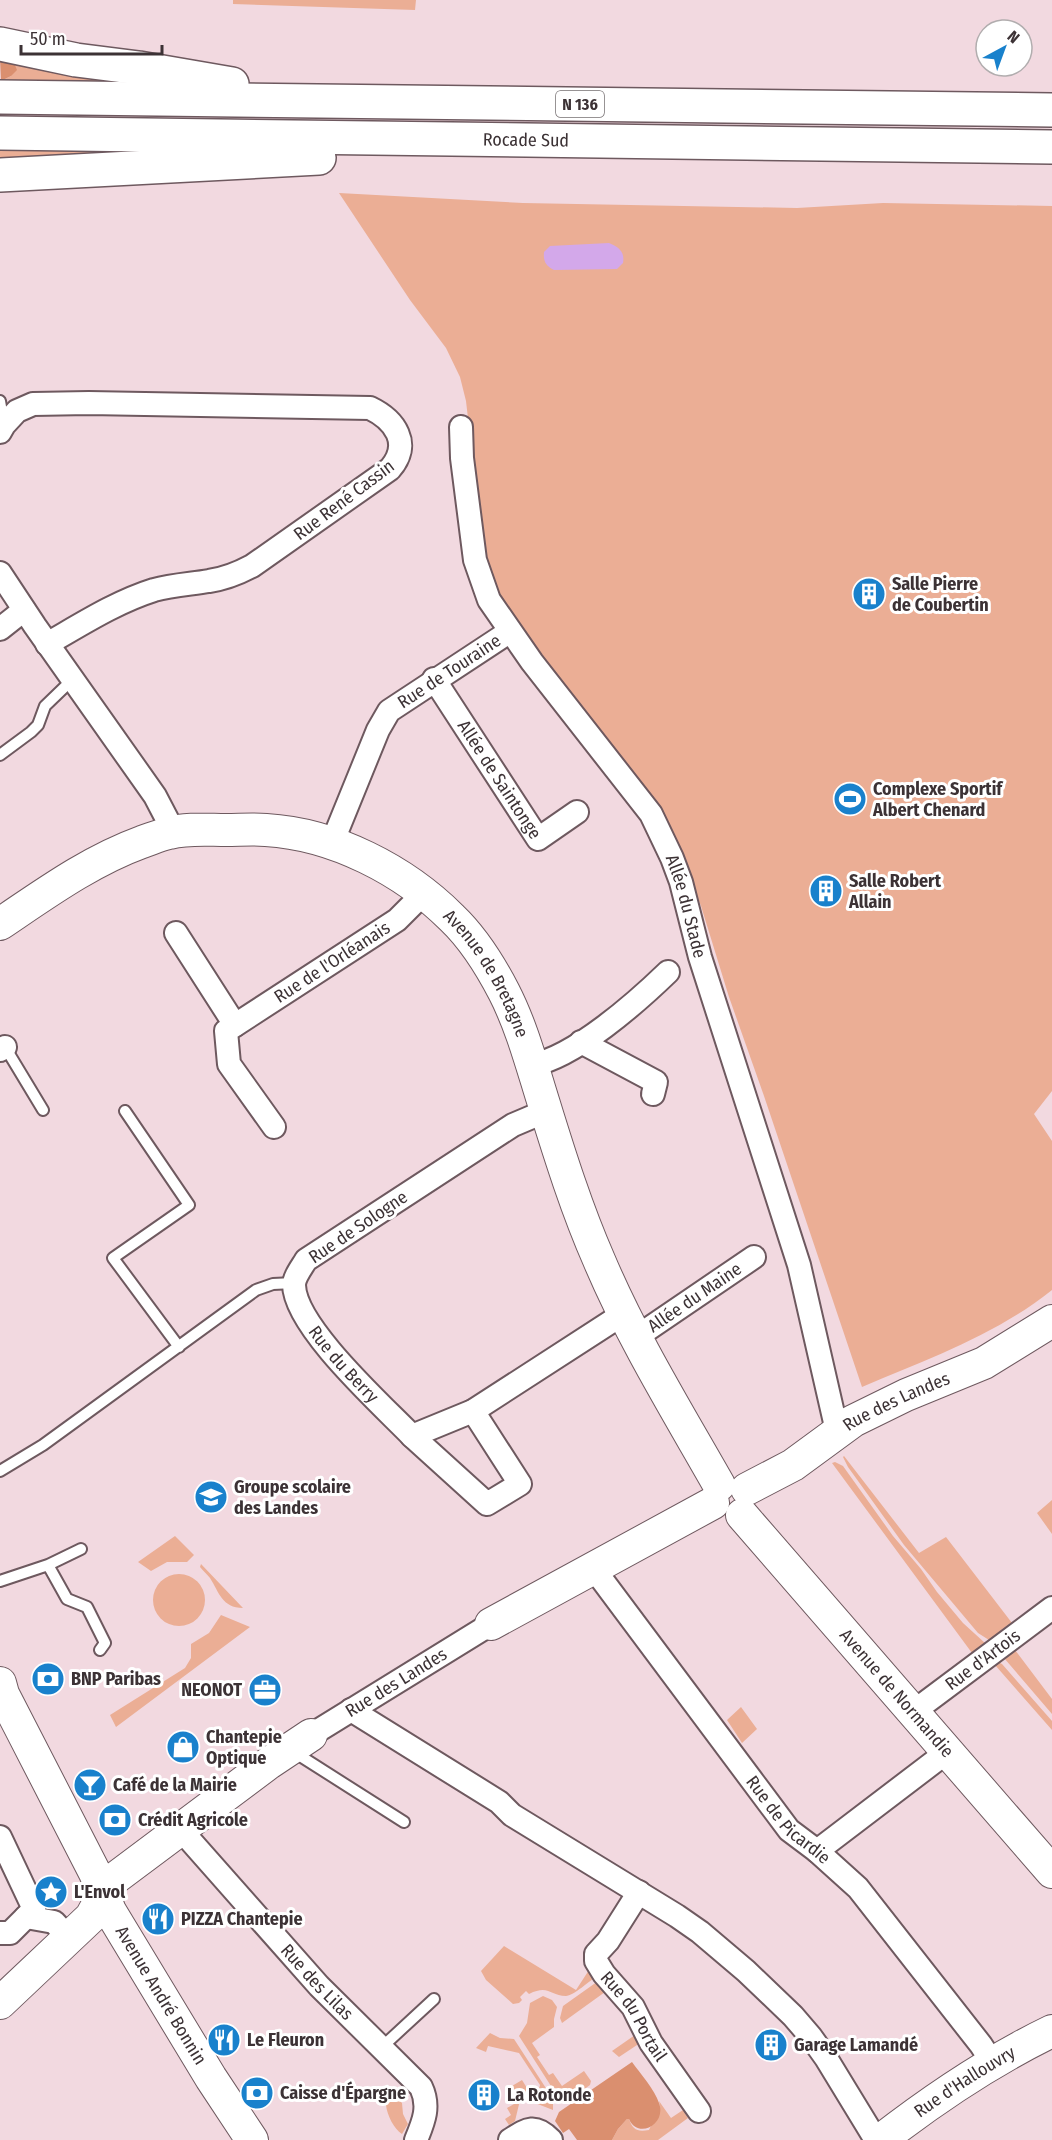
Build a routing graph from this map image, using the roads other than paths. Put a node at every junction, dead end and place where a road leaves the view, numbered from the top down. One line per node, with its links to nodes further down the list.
1 (0, 44): 3 (highway)
2 (0, 98): 3 (highway, Rocade Sud / N 136)
3 (325, 101): 4 (highway, Rocade Sud / N 136)
4 (1052, 110)
5 (0, 133): 6 (highway, Rocade Sud / N 136)
6 (482, 140): 7 (highway, Rocade Sud / N 136); 8 (highway)
7 (1052, 147)
8 (0, 175)
9 (0, 401): 11 (lane)
10 (461, 427): 15 (street, Allée du Stade)
11 (2, 428): 16 (street, Rue René Cassin)
12 (0, 573): 13 (street)
13 (24, 610): 14 (street); 16 (street)
14 (0, 629)
15 (509, 632): 18 (street, Rue de Touraine); 42 (street, Allée du Stade)
16 (47, 644): 17 (street)
17 (72, 679): 19 (lane); 21 (street)
18 (434, 679): 20 (street, Allée de Saintonge); 22 (street, Rue de Touraine)
19 (0, 755)
20 (577, 812)
21 (170, 832): 22 (street, Avenue de Bretagne); 24 (street, Avenue de Bretagne)
22 (332, 843): 23 (street, Avenue de Bretagne)
23 (424, 893): 27 (street, Rue de l'Orléanais); 30 (street, Avenue de Bretagne)
24 (0, 924)
25 (176, 933): 27 (street)
26 (668, 972): 28 (street)
27 (236, 1025): 35 (street)
28 (581, 1042): 30 (street); 31 (street)
29 (3, 1048): 32 (lane)
30 (532, 1065): 34 (street, Avenue de Bretagne)
31 (653, 1094)
32 (43, 1110)
33 (125, 1111): 40 (lane)
34 (546, 1111): 37 (street, Rue de Sologne); 39 (street, Avenue de Bretagne)
35 (274, 1127)
36 (753, 1257): 39 (street, Allée du Maine)
37 (294, 1282): 40 (lane); 43 (street, Rue du Berry)
38 (1052, 1321): 42 (street, Rue des Landes)
39 (629, 1326): 41 (street); 45 (street, Avenue de Bretagne)
40 (179, 1347): 44 (lane)
41 (473, 1411): 43 (street); 43 (street, Rue du Berry)
42 (837, 1431): 45 (street, Rue des Landes)
43 (412, 1436)
44 (0, 1472)
45 (730, 1498): 48 (street, Rue des Landes); 55 (street, Avenue de Normandie)
46 (81, 1549): 47 (lane)
47 (48, 1565): 49 (lane); 52 (lane)
48 (594, 1569): 51 (street, Rue des Landes); 61 (street, Rue de Picardie)
49 (0, 1581)
50 (1052, 1608): 55 (street, Rue d'Artois)
51 (491, 1624): 54 (street, Rue des Landes)
52 (100, 1650)
53 (1, 1691): 64 (street, Avenue André Bonnin)
54 (351, 1710): 56 (street, Rue des Landes); 63 (street)
55 (913, 1712): 57 (street, Avenue de Normandie)
56 (300, 1742): 58 (lane); 59 (street, Rue des Landes)
57 (947, 1752): 61 (street); 62 (street, Avenue de Normandie)
58 (404, 1822)
59 (181, 1830): 64 (street, Rue des Landes); 71 (street, Rue des Lilas)
60 (0, 1837): 65 (street)
61 (817, 1851): 72 (street, Rue de Picardie)
62 (1052, 1872)
63 (639, 1892): 73 (street, Rue du Portail); 78 (street)
64 (103, 1895): 67 (street, Rue des Landes); 74 (street, Avenue André Bonnin)
65 (26, 1917): 66 (street); 67 (street)
66 (0, 1933)
67 (69, 1938): 69 (street, Rue des Landes)
68 (434, 1999): 71 (lane)
69 (0, 2003)
70 (1052, 2031): 72 (street, Rue d'Hallouvry)
71 (382, 2047): 75 (street, Rue des Lilas)
72 (992, 2062): 79 (street, Rue d'Hallouvry)
73 (699, 2111)
74 (252, 2140)
75 (416, 2140)
76 (510, 2140): 77 (street)
77 (551, 2140)
78 (876, 2140)
79 (880, 2140)

